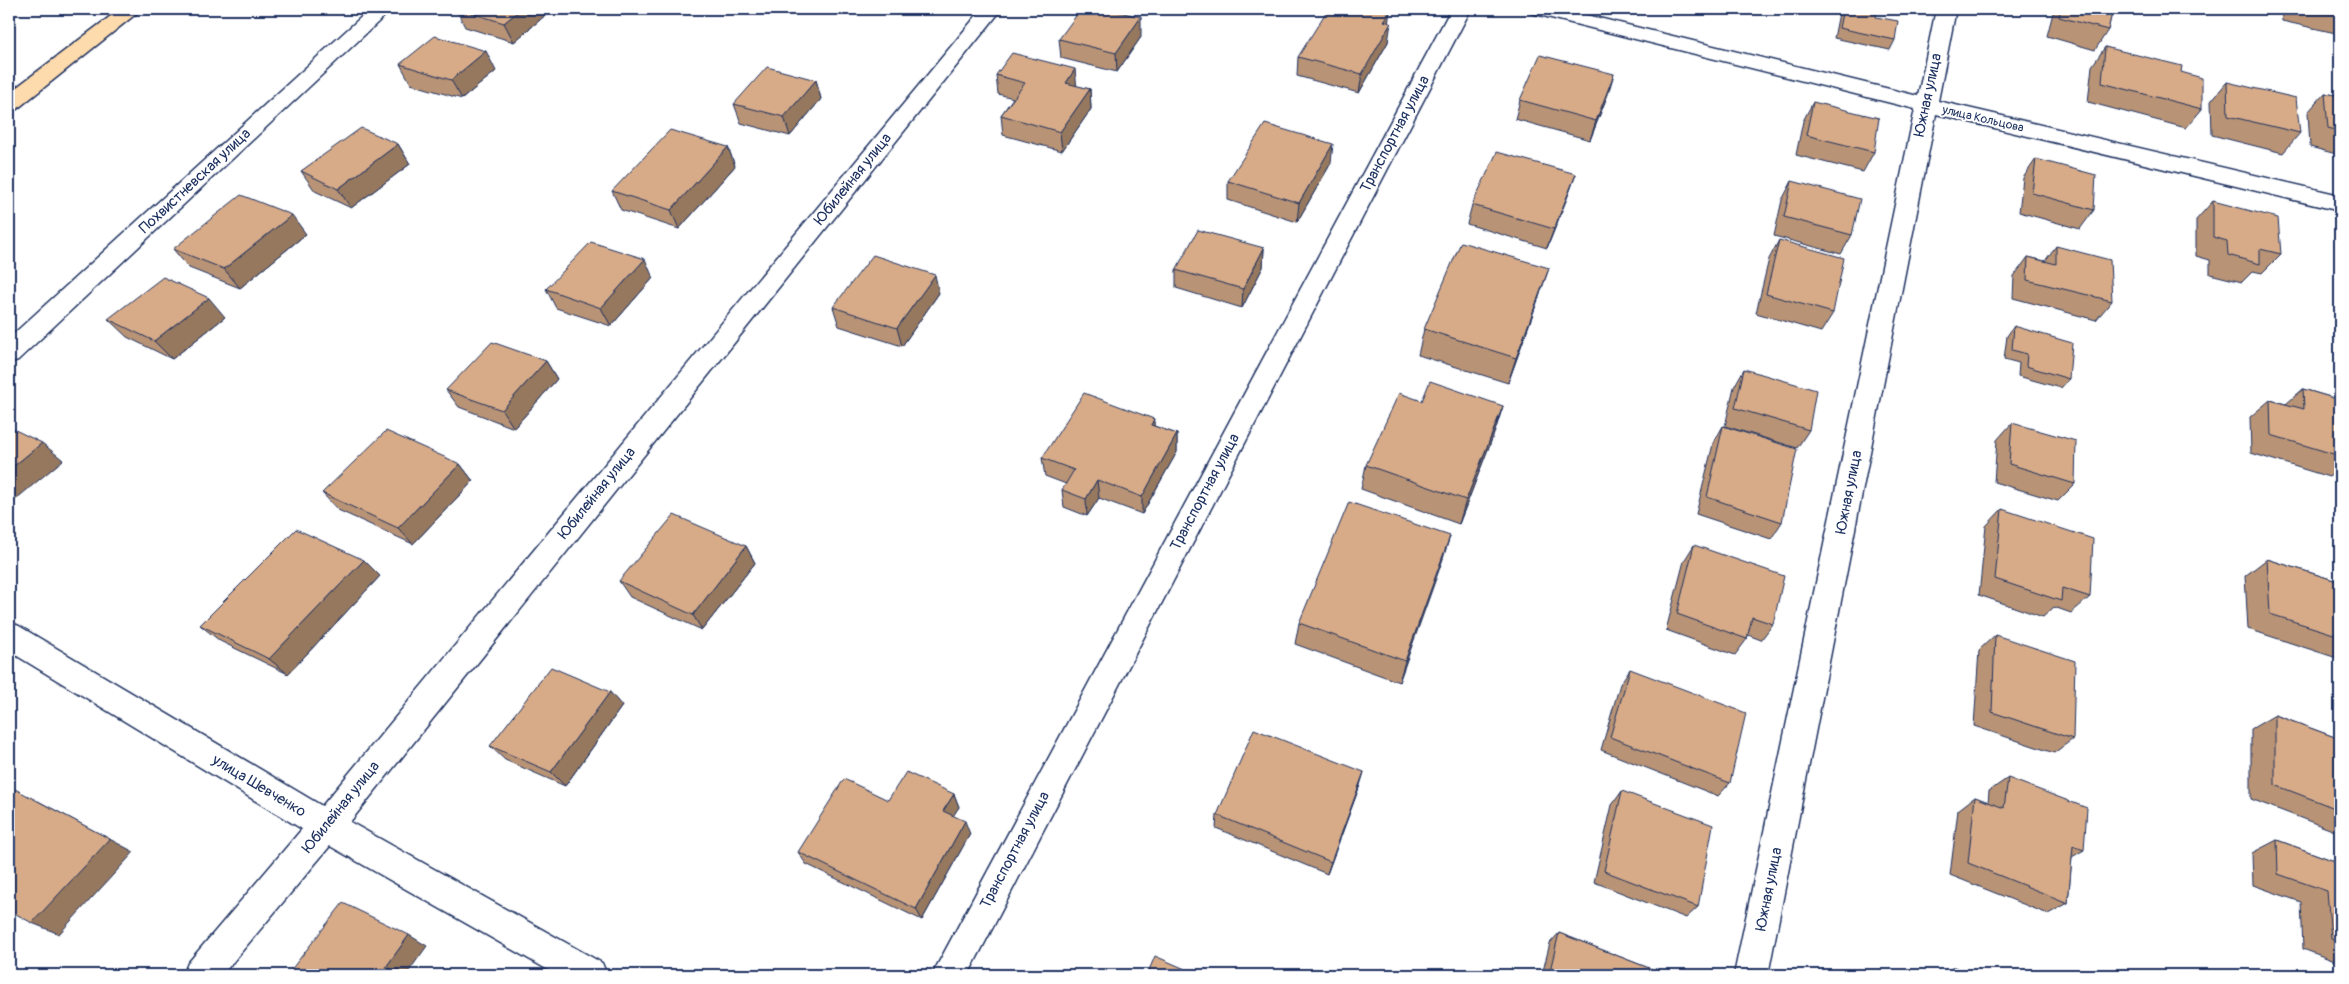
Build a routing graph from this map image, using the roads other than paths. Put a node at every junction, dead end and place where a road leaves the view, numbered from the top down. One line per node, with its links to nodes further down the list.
1 (132, 9): 7 (main road)
2 (382, 9): 10 (street, Похвистневская улица)
3 (992, 9): 12 (street, Юбилейная улица)
4 (1461, 9): 15 (street, Транспортная улица)
5 (1538, 9): 8 (street, улица Кольцова)
6 (1946, 9): 8 (street, Южная улица)
7 (9, 104)
8 (1926, 105): 9 (street, улица Кольцова); 16 (street, Южная улица)
9 (2340, 203)
10 (9, 353)
11 (9, 635): 12 (street, улица Шевченко)
12 (326, 826): 13 (street, Юбилейная улица); 14 (street, улица Шевченко)
13 (200, 975)
14 (590, 975)
15 (948, 975)
16 (1752, 975)

